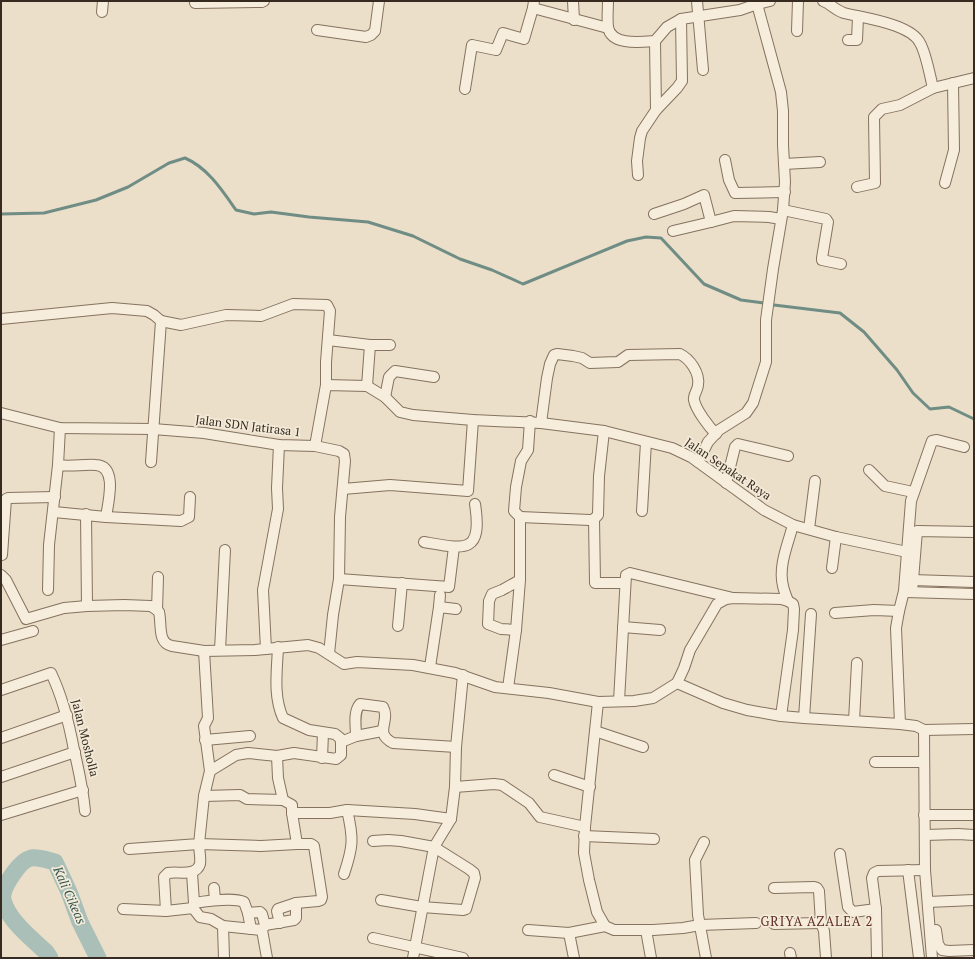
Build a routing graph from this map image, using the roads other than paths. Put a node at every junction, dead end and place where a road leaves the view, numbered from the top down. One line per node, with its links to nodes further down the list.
1 (103, 1): 15 (street)
2 (264, 1): 10 (street)
3 (379, 1): 21 (street)
4 (573, 1): 19 (street)
5 (608, 1): 20 (street)
6 (697, 1): 16 (street)
7 (770, 1): 13 (street)
8 (798, 1): 22 (street)
9 (823, 1): 17 (street)
10 (238, 2): 11 (street)
11 (195, 3)
12 (534, 4): 19 (street); 29 (street)
13 (757, 4): 14 (street); 33 (street)
14 (739, 5): 16 (street)
15 (102, 12)
16 (698, 16): 18 (street); 25 (street)
17 (858, 17): 23 (street); 28 (street)
18 (681, 19): 24 (street); 30 (street)
19 (574, 20): 20 (street)
20 (608, 28): 24 (street)
21 (317, 30)
22 (797, 31)
23 (848, 40)
24 (655, 41): 30 (street)
25 (703, 70)
26 (974, 78): 27 (street)
27 (953, 83): 28 (street); 35 (street)
28 (933, 88): 36 (street)
29 (465, 89)
30 (656, 110): 34 (street)
31 (726, 160): 38 (street)
32 (820, 162): 33 (street)
33 (784, 164): 38 (street)
34 (638, 175)
35 (945, 183)
36 (857, 187)
37 (714, 191): 39 (street)
38 (785, 192): 41 (street)
39 (704, 195): 40 (street); 42 (street)
40 (654, 214)
41 (782, 215): 42 (street); 44 (street); 61 (street)
42 (711, 222): 43 (street)
43 (673, 231)
44 (841, 264)
45 (1, 319): 46 (street)
46 (161, 321): 47 (street, Jalan SDN Jatirasa 1); 59 (street)
47 (328, 340): 48 (street); 51 (street, Jalan SDN Jatirasa 1)
48 (370, 345): 49 (street); 52 (street)
49 (390, 346)
50 (434, 377): 53 (street)
51 (326, 386): 52 (street); 64 (street, Jalan SDN Jatirasa 1)
52 (367, 386): 53 (street)
53 (385, 397): 55 (street)
54 (1, 413): 58 (street, Jalan SDN Jatirasa 1)
55 (473, 420): 56 (street); 73 (street)
56 (530, 421): 57 (street, Jalan Sepakat Raya); 82 (street)
57 (541, 422): 60 (street, Jalan Sepakat Raya); 61 (street)
58 (60, 428): 59 (street, Jalan SDN Jatirasa 1); 69 (street)
59 (153, 429): 63 (street, Jalan SDN Jatirasa 1); 67 (street)
60 (604, 431): 62 (street, Jalan Sepakat Raya); 83 (street)
61 (716, 434): 68 (street)
62 (646, 442): 68 (street, Jalan Sepakat Raya); 78 (street)
63 (279, 445): 64 (street, Jalan SDN Jatirasa 1); 122 (street)
64 (315, 446): 73 (street)
65 (964, 447): 74 (street)
66 (788, 456): 72 (street)
67 (151, 462)
68 (698, 462): 72 (street, Jalan Sepakat Raya)
69 (58, 465): 75 (street); 81 (street)
70 (869, 470): 74 (street)
71 (815, 481): 85 (street)
72 (726, 483): 84 (street, Jalan Sepakat Raya)
73 (343, 489): 96 (street)
74 (913, 492): 91 (street)
75 (55, 497): 79 (street); 92 (street)
76 (190, 498): 81 (street)
77 (475, 504): 89 (street)
78 (642, 510)
79 (54, 512): 80 (street); 102 (street)
80 (86, 514): 81 (street); 108 (street)
81 (106, 517)
82 (520, 518): 83 (street); 97 (street)
83 (594, 519): 101 (street)
84 (793, 525): 85 (street, Jalan Sepakat Raya); 107 (street)
85 (809, 529): 87 (street, Jalan Sepakat Raya)
86 (974, 532): 98 (street)
87 (836, 537): 91 (street, Jalan Sepakat Raya); 93 (street)
88 (424, 542): 89 (street)
89 (454, 547): 100 (street)
90 (225, 550): 123 (street)
91 (907, 552): 103 (street)
92 (2, 555)
93 (832, 568)
94 (1, 575): 108 (street)
95 (158, 577): 111 (street)
96 (339, 579): 100 (street); 125 (street)
97 (520, 580): 117 (street); 117 (street)
98 (912, 580): 99 (street); 103 (street)
99 (974, 582)
100 (402, 583): 115 (street)
101 (625, 583): 106 (street); 116 (street)
102 (48, 590)
103 (908, 592): 104 (street); 112 (street)
104 (974, 594)
105 (440, 596): 109 (street)
106 (733, 598): 107 (street); 129 (street)
107 (788, 601): 135 (street)
108 (87, 606): 111 (street)
109 (439, 607): 110 (street); 127 (street)
110 (456, 609)
111 (157, 610): 124 (street)
112 (899, 611): 113 (street); 138 (street)
113 (836, 613)
114 (811, 614): 136 (street)
115 (398, 626)
116 (623, 627): 118 (street); 132 (street)
117 (516, 630): 130 (street)
118 (660, 630)
119 (32, 631): 120 (street)
120 (1, 640)
121 (278, 647): 122 (street); 125 (street); 143 (street)
122 (266, 649): 123 (street)
123 (220, 650): 124 (street)
124 (204, 651): 147 (street)
125 (329, 654): 127 (street)
126 (857, 663): 137 (street)
127 (430, 667): 128 (street)
128 (463, 675): 130 (street); 149 (street)
129 (676, 683): 132 (street); 135 (street)
130 (508, 688): 133 (street)
131 (1, 690): 134 (street, Jalan Mosholla)
132 (619, 701): 133 (street)
133 (598, 702): 141 (street)
134 (67, 715): 146 (street); 151 (street, Jalan Mosholla)
135 (780, 716): 136 (street)
136 (804, 718): 137 (street)
137 (854, 721): 138 (street)
138 (900, 724): 140 (street)
139 (974, 729): 140 (street)
140 (924, 730): 155 (street)
141 (595, 731): 150 (street); 160 (street)
142 (382, 732): 145 (street); 145 (street); 149 (street)
143 (323, 733): 148 (street); 153 (street)
144 (250, 736): 147 (street)
145 (356, 736): 148 (street)
146 (1, 738)
147 (205, 740): 156 (street)
148 (341, 742): 153 (street)
149 (456, 747): 159 (street)
150 (643, 747)
151 (75, 752): 158 (street); 161 (street, Jalan Mosholla)
152 (277, 756): 153 (street); 156 (street); 163 (street)
153 (322, 758)
154 (875, 762): 155 (street)
155 (924, 762): 167 (street)
156 (210, 771): 162 (street)
157 (554, 775): 160 (street)
158 (1, 777)
159 (455, 787): 170 (street); 171 (street)
160 (590, 787): 171 (street)
161 (83, 790): 165 (street, Jalan Mosholla); 168 (street)
162 (204, 796): 163 (street); 177 (street)
163 (284, 800): 166 (street)
164 (347, 810): 166 (street); 170 (street); 185 (street)
165 (85, 811)
166 (292, 813): 178 (street)
167 (924, 814): 169 (street); 172 (street)
168 (1, 815)
169 (974, 815)
170 (451, 819): 179 (street)
171 (585, 831): 174 (street); 205 (street)
172 (925, 835): 173 (street); 183 (street)
173 (974, 836)
174 (654, 839)
175 (373, 841): 179 (street)
176 (704, 842): 203 (street)
177 (199, 844): 178 (street); 180 (street); 184 (street)
178 (297, 844): 192 (street)
179 (434, 847): 194 (street); 194 (street)
180 (129, 849)
181 (840, 854): 196 (street)
182 (908, 870): 183 (street); 196 (street); 223 (street)
183 (925, 870): 191 (street)
184 (192, 873): 193 (street); 197 (street)
185 (344, 874)
186 (214, 888): 188 (street)
187 (774, 888): 200 (street)
188 (215, 900): 193 (street); 198 (street)
189 (381, 900): 194 (street)
190 (974, 900): 191 (street)
191 (931, 902): 213 (street); 224 (street)
192 (296, 903): 199 (street); 199 (street)
193 (194, 906): 197 (street); 204 (street)
194 (422, 907): 212 (street)
195 (123, 909): 197 (street)
196 (876, 909): 222 (street)
197 (166, 911)
198 (248, 913): 206 (street); 207 (street)
199 (280, 923): 206 (street)
200 (822, 923): 202 (street); 221 (street)
201 (756, 924): 203 (street)
202 (774, 924)
203 (700, 925): 209 (street); 220 (street)
204 (223, 926): 207 (street); 214 (street)
205 (605, 926): 209 (street); 210 (street)
206 (263, 927): 207 (street); 215 (street)
207 (250, 929)
208 (528, 930): 210 (street)
209 (646, 930): 219 (street)
210 (569, 933): 218 (street)
211 (373, 938): 212 (street)
212 (416, 947): 216 (street); 217 (street)
213 (974, 950)
214 (224, 958)
215 (267, 958)
216 (413, 958)
217 (463, 958)
218 (574, 958)
219 (651, 958)
220 (706, 958)
221 (826, 958)
222 (878, 958)
223 (919, 958)
224 (932, 958)

